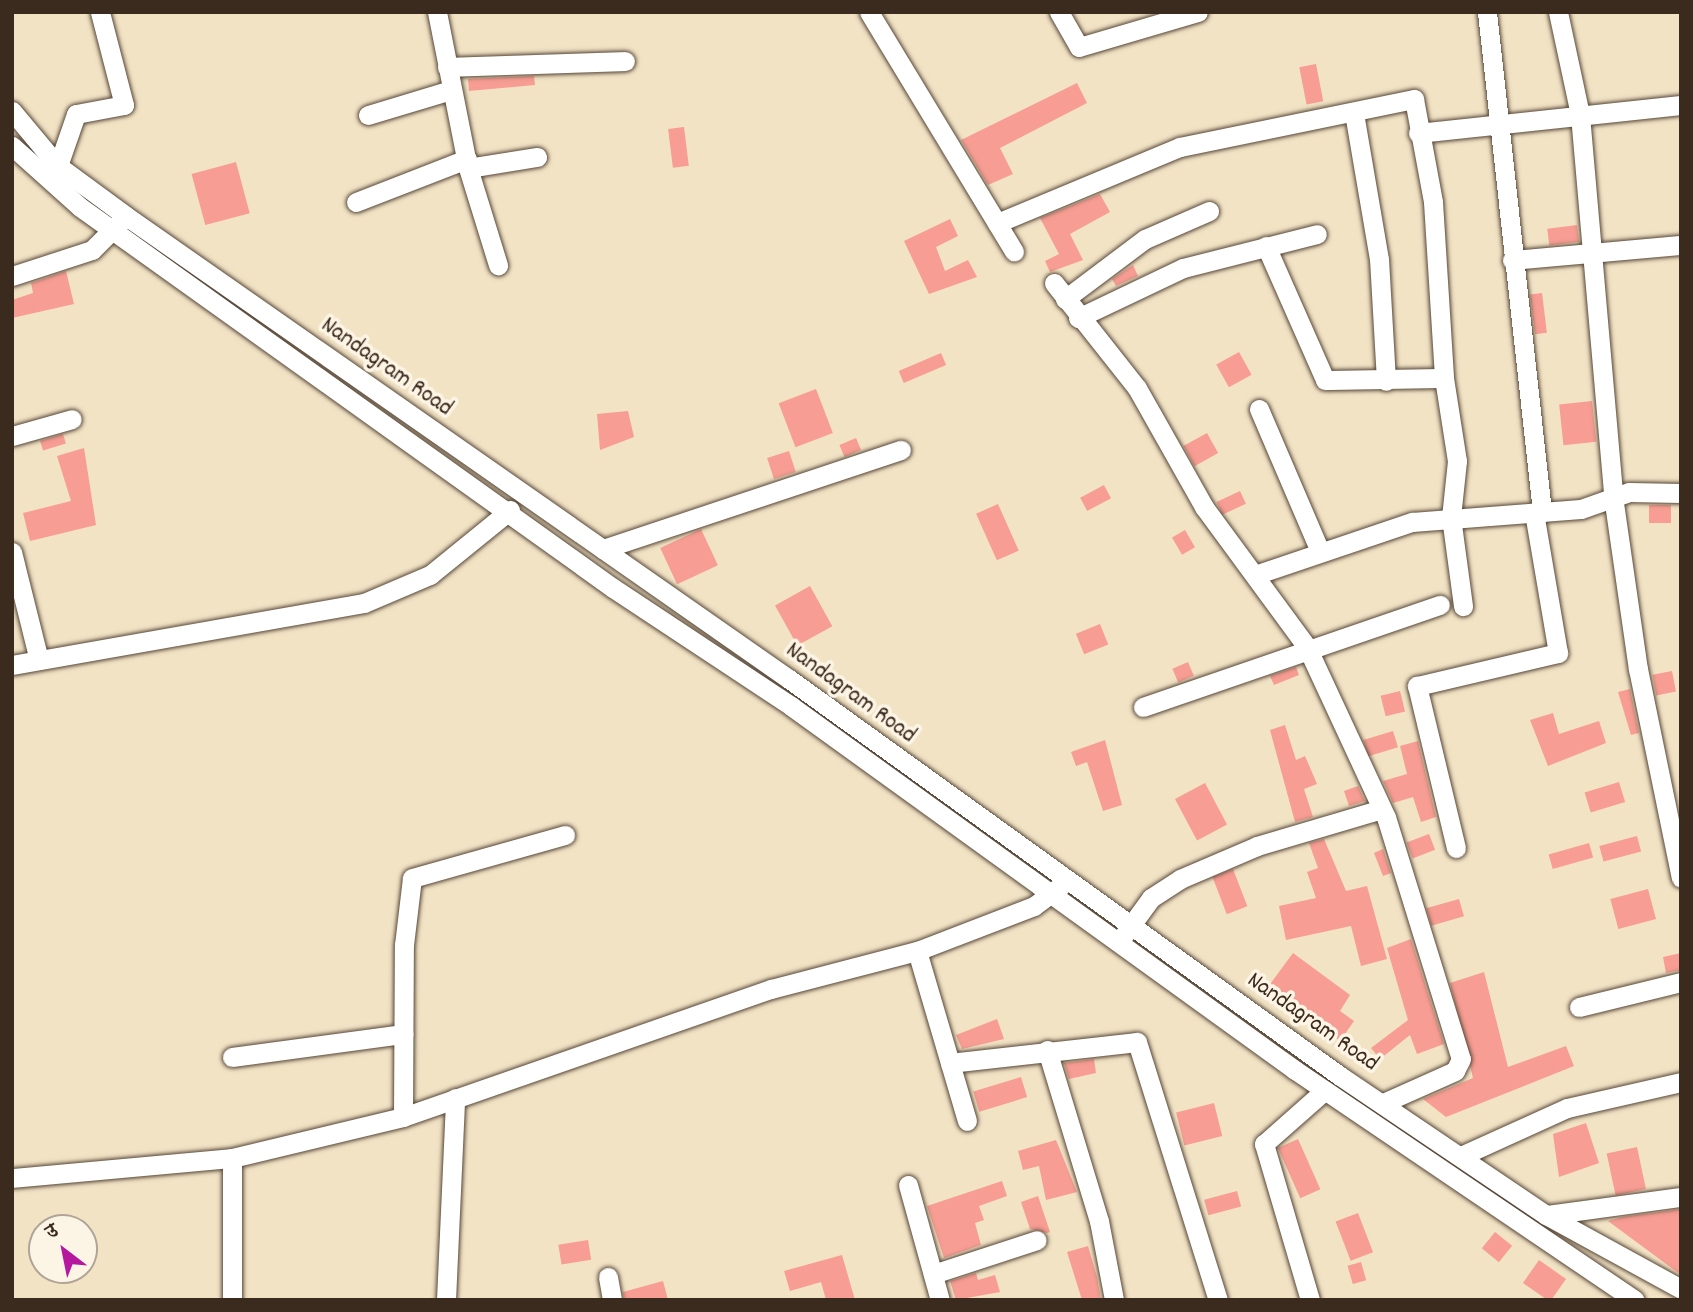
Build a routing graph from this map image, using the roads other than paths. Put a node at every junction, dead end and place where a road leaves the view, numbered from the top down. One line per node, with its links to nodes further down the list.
1 (100, 12): 21 (street)
2 (437, 12): 9 (street)
3 (869, 12): 25 (street)
4 (1059, 12): 5 (street)
5 (1198, 12)
6 (1487, 12): 16 (street)
7 (1558, 12): 14 (street)
8 (625, 61): 9 (street)
9 (447, 67): 10 (street)
10 (451, 90): 15 (street); 20 (street)
11 (1681, 104): 14 (street)
12 (12, 111): 21 (street, Nandagram Road)
13 (1354, 113): 17 (street); 25 (street); 39 (street)
14 (1580, 115): 16 (street); 31 (street)
15 (368, 116)
16 (1498, 124): 17 (street); 32 (street)
17 (1418, 133): 38 (street)
18 (12, 146): 26 (street, Nandagram Road)
19 (537, 157): 20 (street)
20 (467, 163): 22 (street); 33 (street)
21 (58, 166): 24 (street, Nandagram Road)
22 (356, 202)
23 (1209, 211): 35 (street)
24 (126, 216): 26 (street); 36 (street, Nandagram Road)
25 (997, 223): 30 (street)
26 (111, 230): 34 (street); 37 (street, Nandagram Road)
27 (1317, 234): 29 (street)
28 (1681, 245): 31 (street)
29 (1266, 246): 35 (street); 39 (street)
30 (1014, 251)
31 (1592, 258): 32 (street); 46 (street)
32 (1512, 260): 48 (street)
33 (498, 265)
34 (12, 276)
35 (1078, 318): 53 (street)
36 (302, 339): 37 (street); 42 (street, Nandagram Road)
37 (290, 356): 42 (street, Nandagram Road)
38 (1444, 378): 39 (street); 49 (street)
39 (1386, 382)
40 (1259, 409): 51 (street)
41 (72, 419): 43 (street)
42 (414, 429): 47 (street, Nandagram Road); 50 (street, Nandagram Road)
43 (12, 436)
44 (901, 450): 50 (street)
45 (1681, 493): 46 (street)
46 (1614, 496): 48 (street); 65 (street)
47 (510, 510): 57 (street, Nandagram Road); 59 (street)
48 (1538, 513): 49 (street); 64 (street)
49 (1451, 517): 51 (street); 55 (street)
50 (603, 549): 56 (street, Nandagram Road)
51 (1320, 551): 53 (street)
52 (12, 552): 59 (street)
53 (1255, 575): 58 (street)
54 (1440, 605): 58 (street)
55 (1463, 606)
56 (713, 626): 57 (street); 66 (street, Nandagram Road)
57 (699, 646): 66 (street, Nandagram Road)
58 (1307, 647): 61 (street); 62 (street)
59 (39, 660): 60 (street)
60 (12, 664)
61 (1143, 707)
62 (1382, 808): 67 (street); 79 (street)
63 (565, 835): 72 (street)
64 (1457, 848)
65 (1681, 878)
66 (1060, 887): 67 (street, Nandagram Road); 68 (street, Nandagram Road); 69 (street)
67 (1131, 924): 68 (street); 79 (street, Nandagram Road)
68 (1119, 941): 77 (street, Nandagram Road)
69 (917, 951): 75 (street); 78 (street)
70 (1681, 982): 71 (street)
71 (1579, 1007)
72 (403, 1034): 74 (street); 80 (street)
73 (1047, 1050): 75 (street); 96 (street); 97 (street)
74 (232, 1057)
75 (950, 1063): 81 (street)
76 (1681, 1082): 82 (street)
77 (1325, 1090): 98 (street); 99 (street, Nandagram Road)
78 (455, 1098): 80 (street); 93 (street)
79 (1383, 1103): 82 (street, Nandagram Road)
80 (403, 1117): 83 (street)
81 (967, 1121)
82 (1461, 1156): 87 (street, Nandagram Road)
83 (232, 1158): 84 (street); 92 (street)
84 (12, 1178)
85 (908, 1185): 89 (street)
86 (1681, 1196): 87 (street)
87 (1546, 1215): 91 (street, Nandagram Road)
88 (1037, 1240): 89 (street)
89 (933, 1274): 95 (street)
90 (608, 1277): 94 (street)
91 (1681, 1289)
92 (232, 1300)
93 (446, 1300)
94 (612, 1300)
95 (940, 1300)
96 (1114, 1300)
97 (1218, 1300)
98 (1310, 1300)
99 (1635, 1300)

